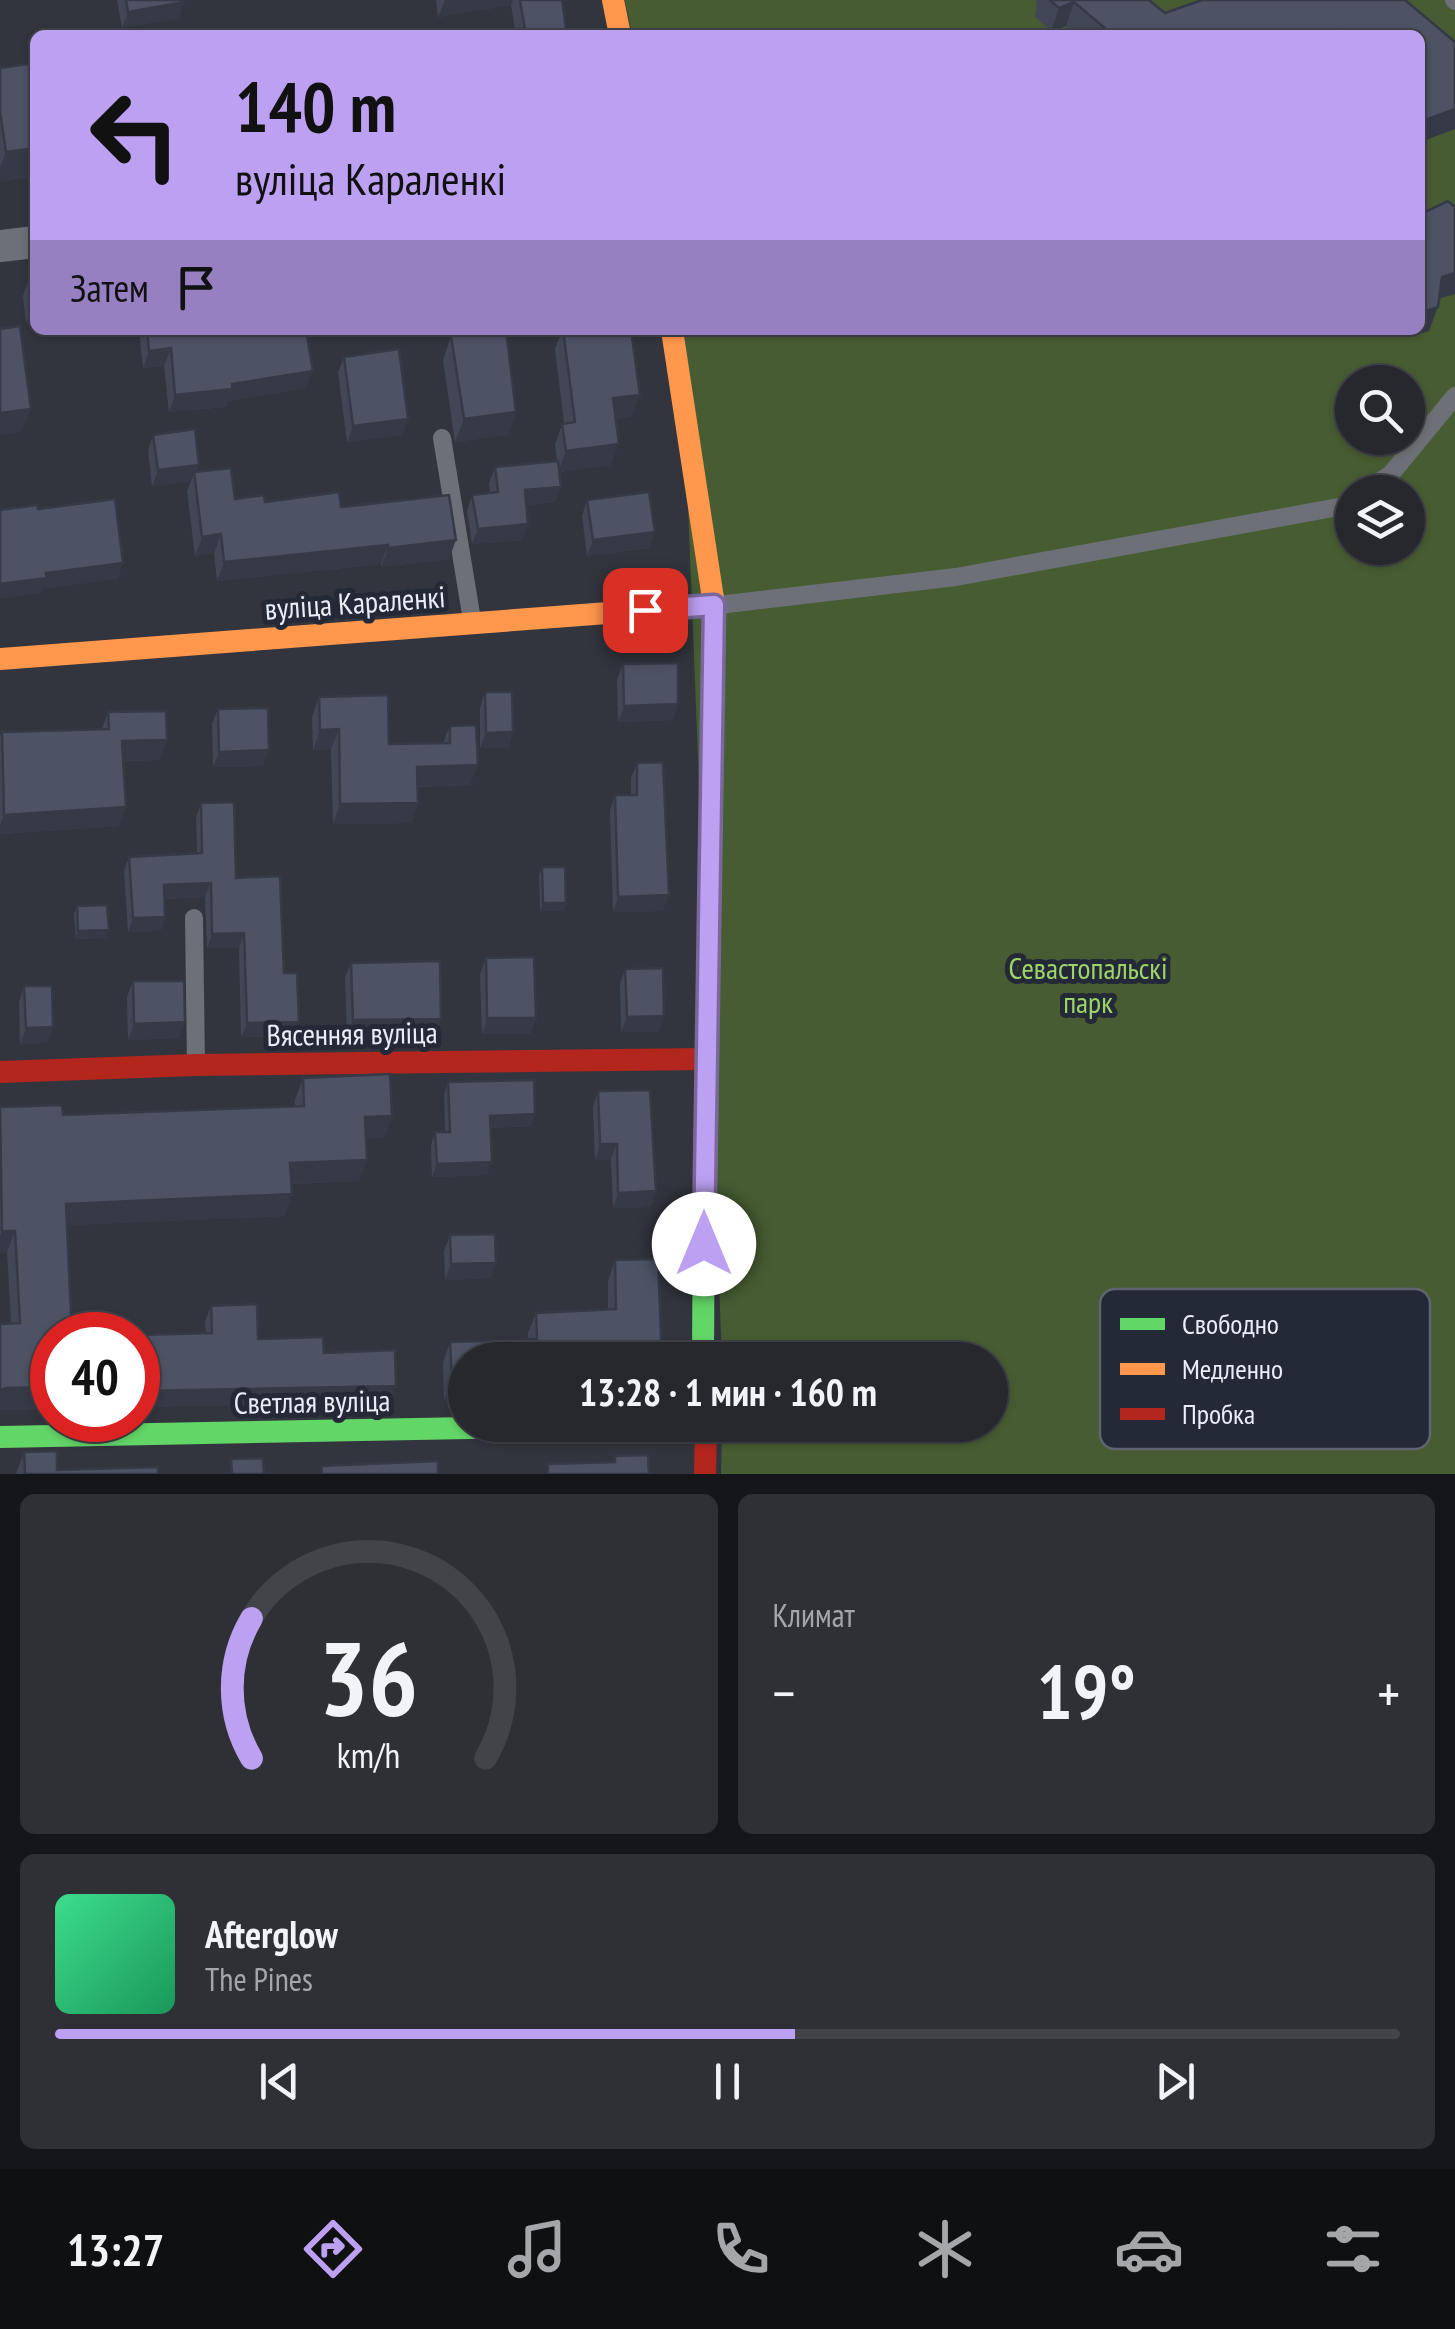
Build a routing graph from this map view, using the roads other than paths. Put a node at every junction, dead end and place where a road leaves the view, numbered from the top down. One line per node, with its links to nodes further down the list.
1 (614, 0): 2 (street)
2 (619, 30)
3 (30, 243): 4 (street)
4 (0, 246)
5 (673, 335): 10 (street)
6 (1455, 396): 8 (lane)
7 (442, 438): 11 (lane)
8 (1390, 475)
9 (1335, 508): 10 (lane)
10 (714, 605): 11 (street, вуліца Караленкі); 14 (street)
11 (473, 624): 12 (street, вуліца Караленкі)
12 (0, 659)
13 (194, 918): 15 (lane)
14 (705, 1059): 15 (street, Вясенняя вуліца); 17 (street)
15 (196, 1065): 16 (street, Вясенняя вуліца)
16 (0, 1072)
17 (703, 1342)
18 (448, 1429): 19 (street, Светлая вуліца)
19 (0, 1438)
20 (706, 1442): 21 (street)
21 (705, 1474)

